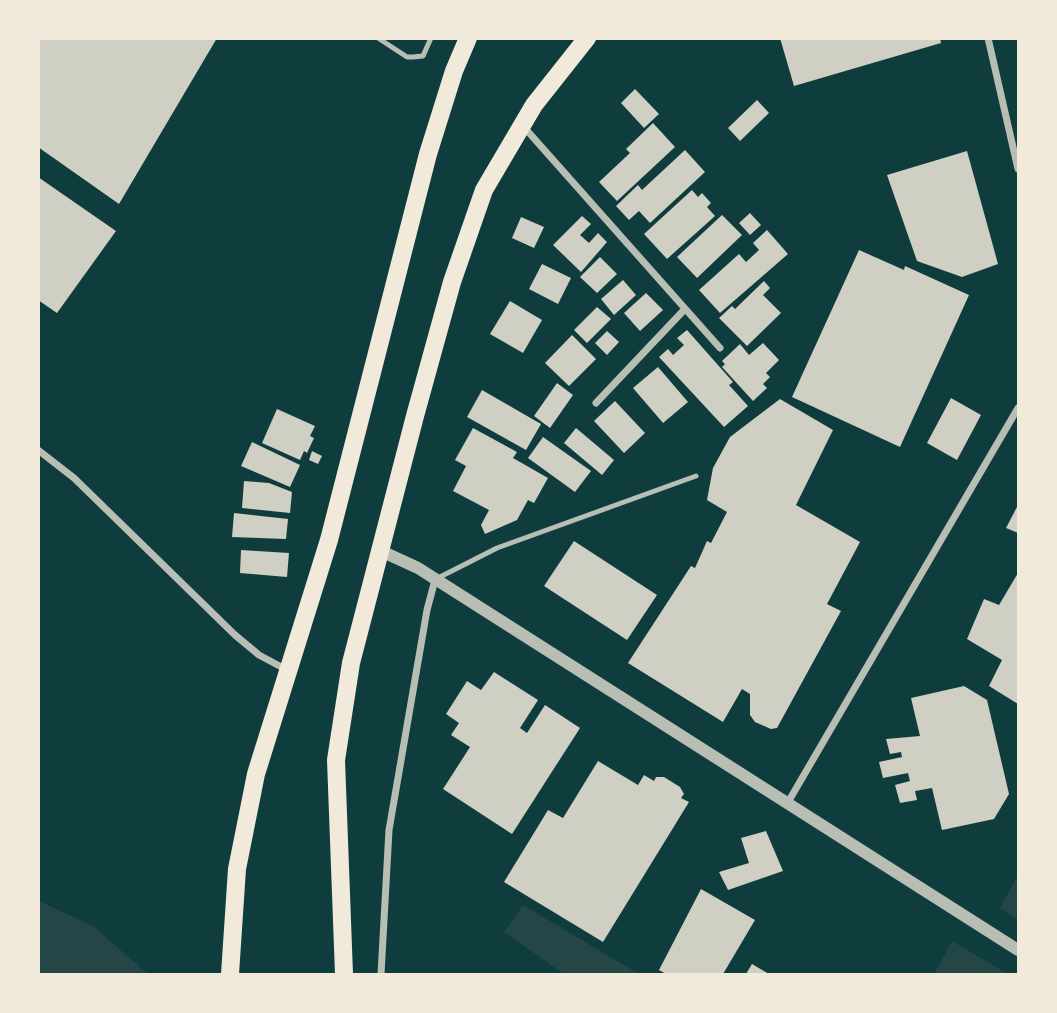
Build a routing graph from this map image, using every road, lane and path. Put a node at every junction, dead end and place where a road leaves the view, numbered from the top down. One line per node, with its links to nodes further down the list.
1 (378, 38): 2 (lane)
2 (431, 38)
3 (468, 38): 16 (main road)
4 (587, 38): 6 (main road)
5 (988, 38): 7 (street)
6 (522, 125): 8 (street); 14 (main road)
7 (1018, 169)
8 (684, 310): 9 (street); 10 (street)
9 (720, 348)
10 (596, 403)
11 (1018, 408): 17 (street)
12 (38, 450): 16 (street)
13 (696, 477): 15 (lane)
14 (381, 551): 15 (street); 20 (main road)
15 (435, 580): 17 (street); 22 (street)
16 (286, 670): 19 (main road)
17 (788, 804): 18 (street)
18 (1018, 950)
19 (230, 966): 21 (main road)
20 (344, 974)
21 (240, 975)
22 (381, 975)

